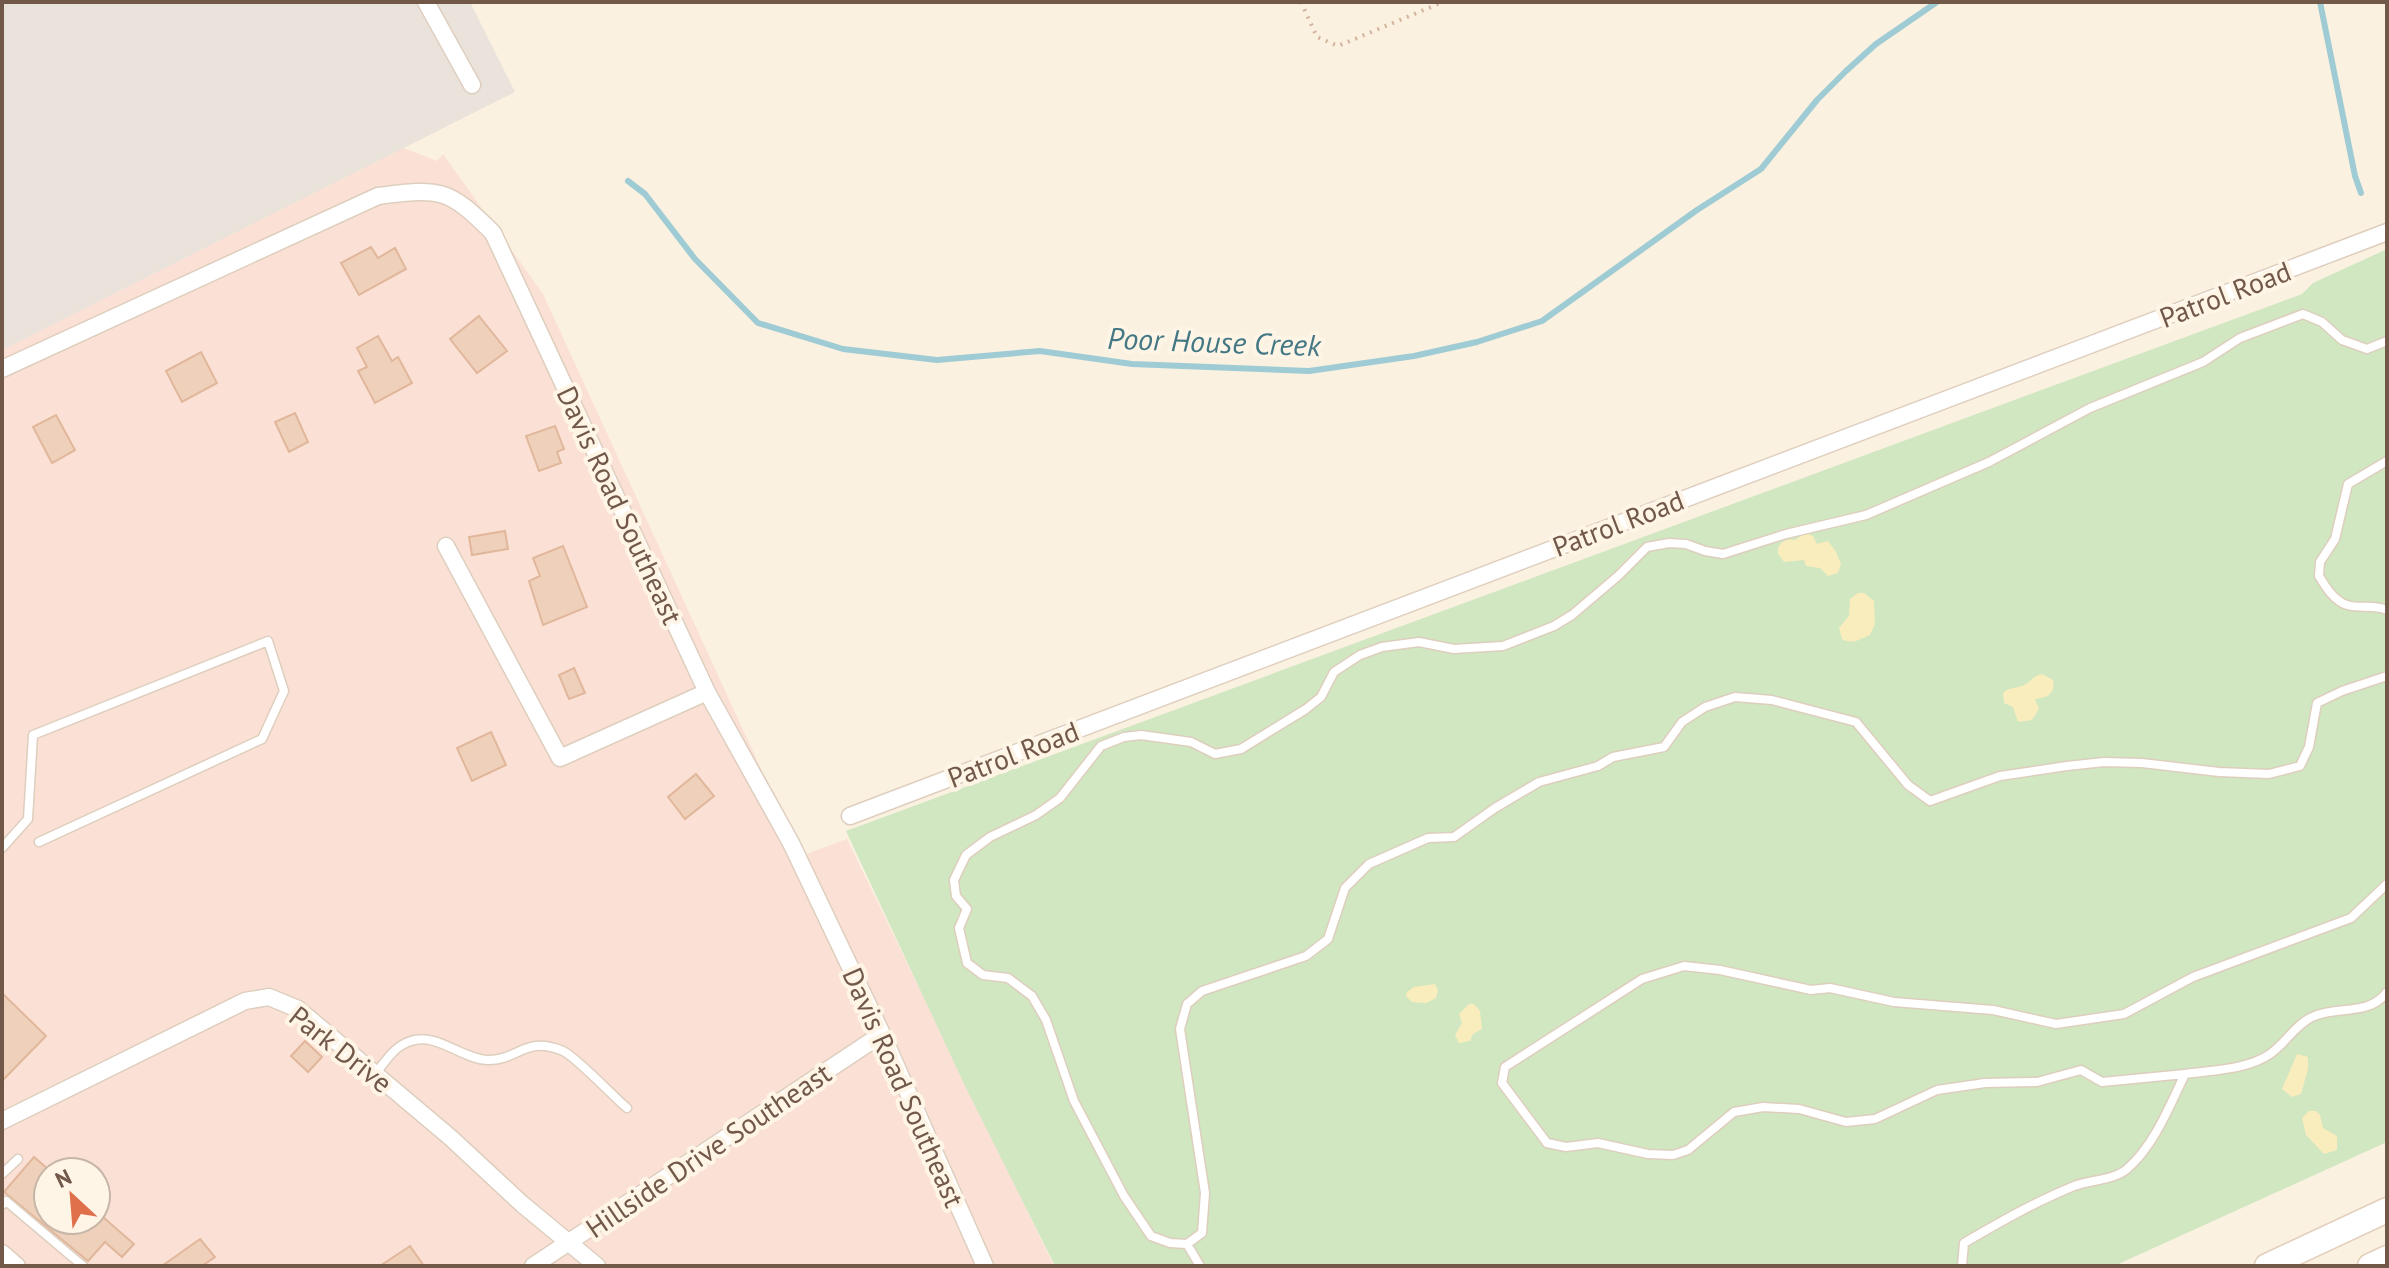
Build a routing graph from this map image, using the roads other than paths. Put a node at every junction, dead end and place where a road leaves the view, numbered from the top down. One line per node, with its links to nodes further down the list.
1 (426, 2): 2 (street)
2 (472, 85)
3 (2387, 232): 11 (street, Patrol Road)
4 (2387, 341): 26 (lane)
5 (2, 369): 10 (street, Davis Road Southeast)
6 (2387, 461): 8 (lane)
7 (446, 546): 10 (street)
8 (2387, 610)
9 (2387, 676): 26 (lane)
10 (707, 692): 16 (street, Davis Road Southeast)
11 (850, 816)
12 (39, 842): 13 (lane)
13 (2, 848)
14 (2387, 884): 18 (lane)
15 (2387, 992): 18 (lane)
16 (882, 1034): 25 (street, Hillside Drive Southeast); 33 (street, Davis Road Southeast)
17 (375, 1074): 19 (lane); 20 (street, Park Drive); 25 (street, Park Drive)
18 (2185, 1074): 35 (lane)
19 (627, 1108)
20 (2, 1121)
21 (18, 1159): 22 (lane)
22 (2, 1174)
23 (3, 1201): 30 (lane)
24 (2387, 1210): 36 (main road)
25 (569, 1243): 31 (street, Hillside Drive Southeast); 32 (street, Park Drive)
26 (1187, 1244): 34 (lane)
27 (2, 1253): 29 (street)
28 (2387, 1258): 37 (main road)
29 (17, 1266)
30 (83, 1266)
31 (533, 1266)
32 (597, 1266)
33 (985, 1266)
34 (1200, 1266)
35 (1962, 1266)
36 (2267, 1266)
37 (2370, 1266)

